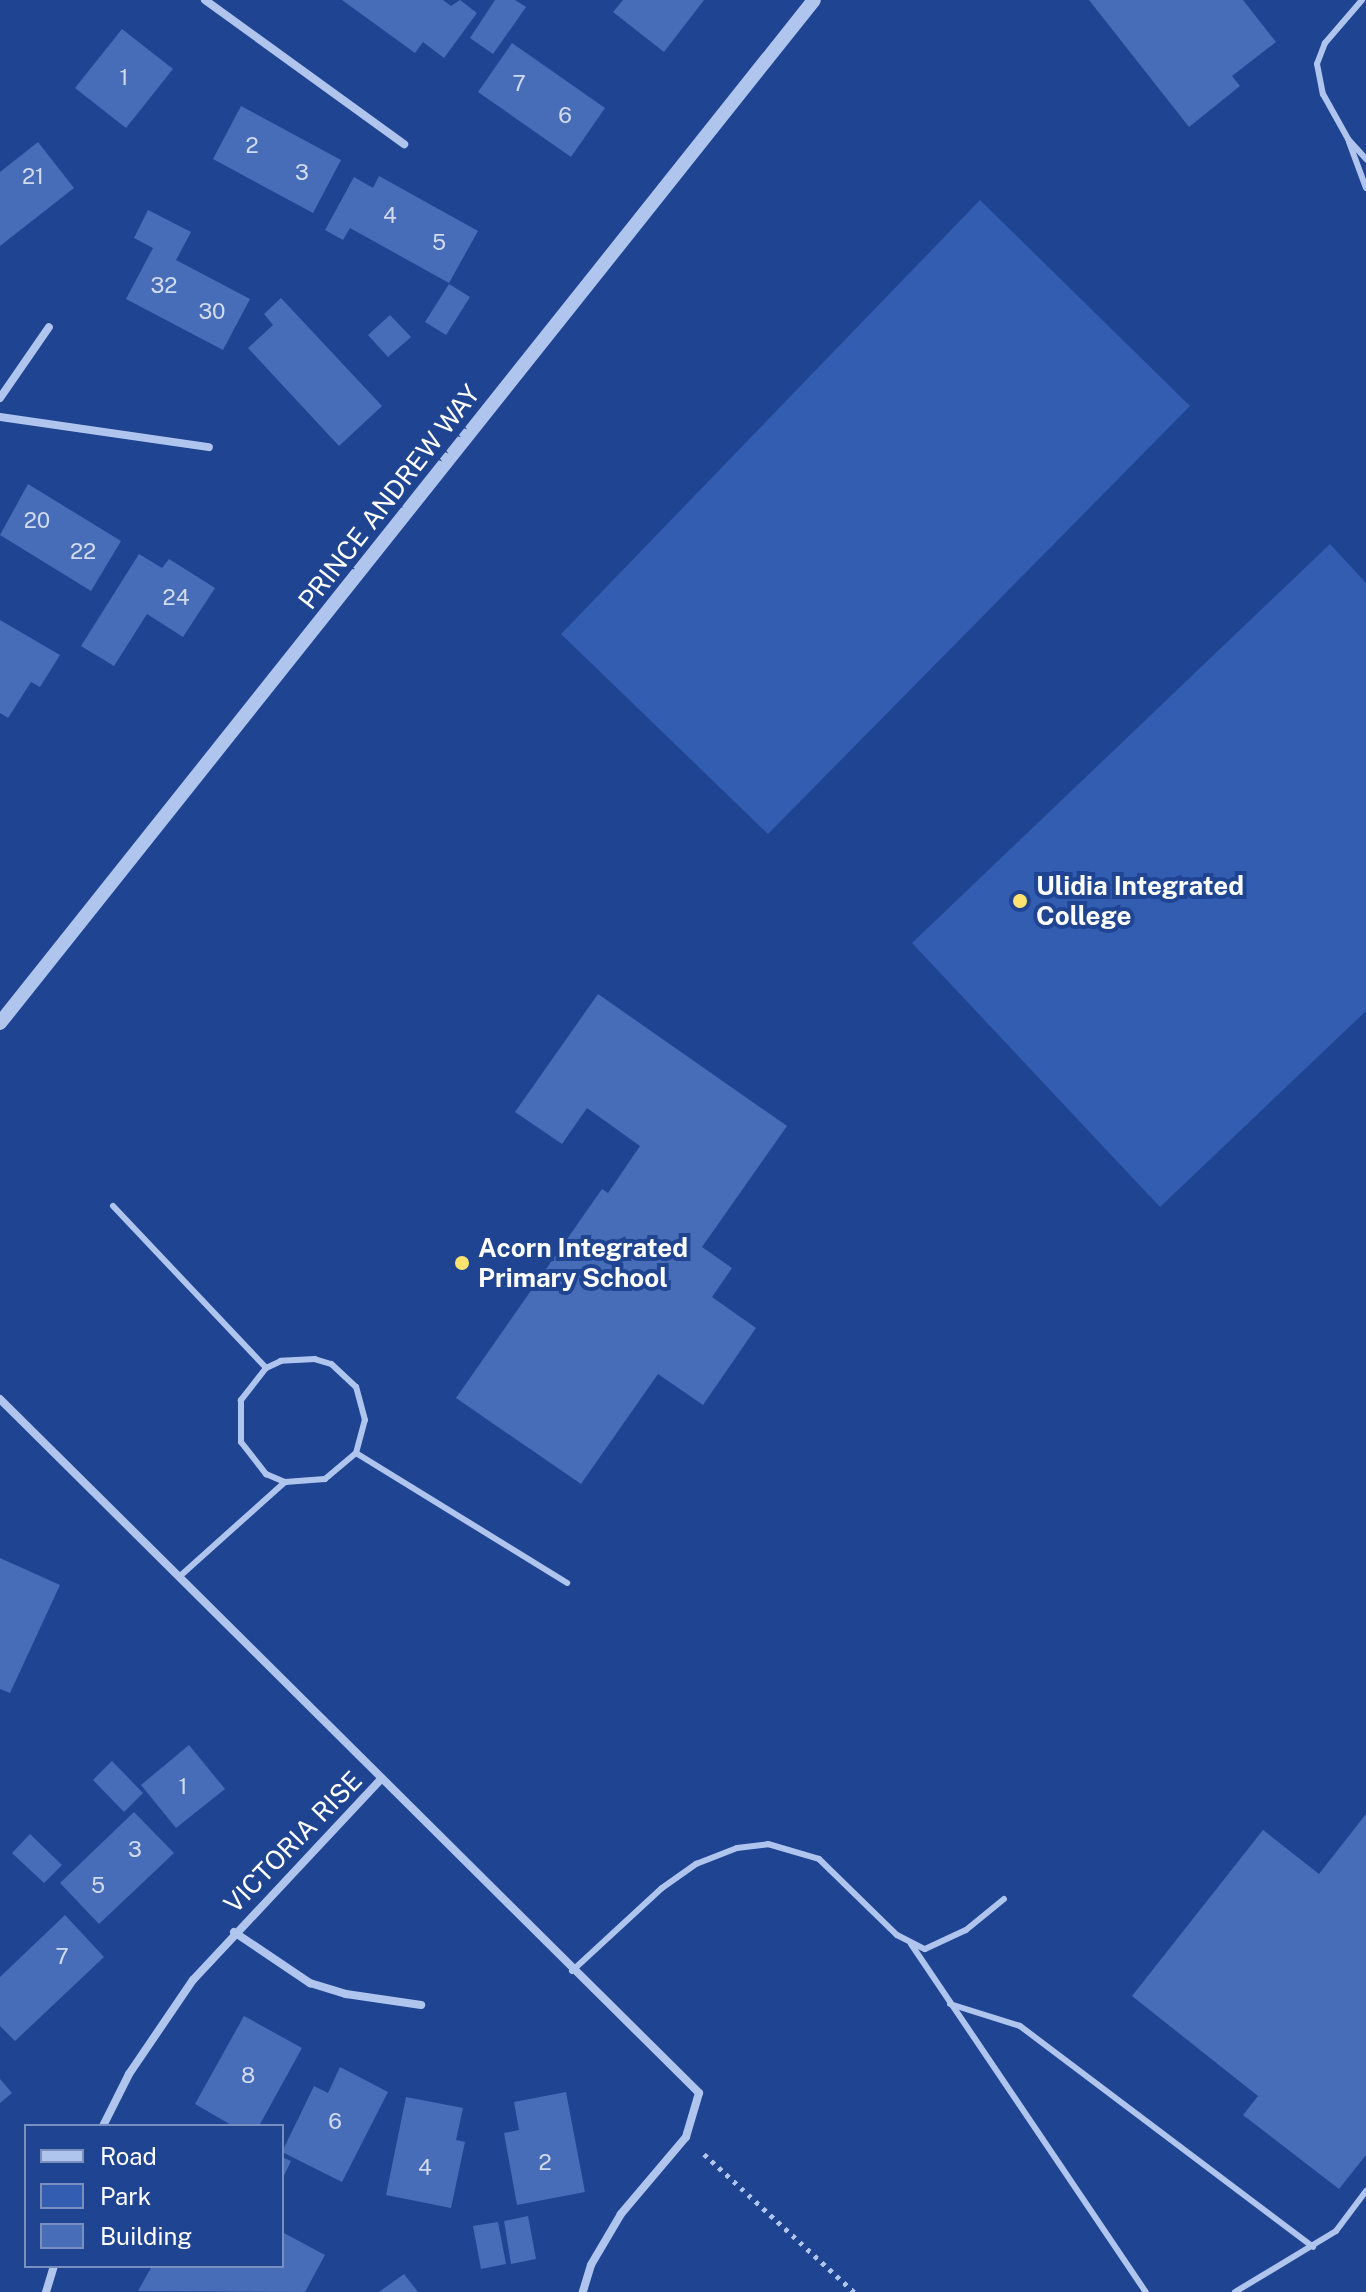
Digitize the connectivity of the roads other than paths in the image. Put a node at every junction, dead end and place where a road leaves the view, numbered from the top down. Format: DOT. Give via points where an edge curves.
graph roads {
  1 [pos="205,0"];
  2 [pos="814,0"];
  3 [pos="1362,0"];
  4 [pos="1348,139"];
  5 [pos="404,144"];
  6 [pos="1366,159"];
  7 [pos="1366,188"];
  8 [pos="49,327"];
  9 [pos="0,398"];
  10 [pos="0,417"];
  11 [pos="209,447"];
  12 [pos="0,1023"];
  13 [pos="113,1206"];
  14 [pos="266,1368"];
  15 [pos="0,1399"];
  16 [pos="356,1453"];
  17 [pos="285,1482"];
  18 [pos="178,1578"];
  19 [pos="567,1583"];
  20 [pos="381,1779"];
  21 [pos="1004,1899"];
  22 [pos="234,1932"];
  23 [pos="910,1944"];
  24 [pos="572,1971"];
  25 [pos="950,2004"];
  26 [pos="421,2005"];
  27 [pos="104,2124"];
  28 [pos="1366,2191"];
  29 [pos="1313,2247"];
  30 [pos="53,2268"];
  31 [pos="46,2292"];
  32 [pos="583,2292"];
  33 [pos="1146,2292"];
  34 [pos="1235,2292"];
  1 -- 5 [label="street"];
  2 -- 12 [label="street, PRINCE ANDREW WAY"];
  3 -- 4 [label="lane" via="1325,43 1317,64 1323,94"];
  4 -- 6 [label="lane"];
  4 -- 7 [label="lane"];
  8 -- 9 [label="street"];
  10 -- 11 [label="street"];
  13 -- 14 [label="lane"];
  14 -- 16 [label="lane" via="281,1361 315,1359 345,1374 356,1387 365,1420"];
  14 -- 17 [label="lane" via="241,1400 238,1421 251,1459"];
  15 -- 18 [label="street"];
  16 -- 17 [label="lane" via="325,1479"];
  16 -- 19 [label="lane"];
  17 -- 18 [label="lane"];
  18 -- 20 [label="street"];
  20 -- 22 [label="street, VICTORIA RISE"];
  20 -- 24 [label="street"];
  21 -- 23 [label="lane" via="941,1945 925,1949"];
  22 -- 26 [label="street, VICTORIA RISE" via="310,1983"];
  22 -- 27 [label="street, VICTORIA RISE" via="154,2034"];
  23 -- 24 [label="lane" via="819,1859 768,1844 737,1848 696,1864 662,1888"];
  23 -- 25 [label="lane"];
  24 -- 32 [label="street" via="699,2093 686,2137 621,2214 591,2265"];
  25 -- 29 [label="lane" via="1020,2026"];
  25 -- 33 [label="lane"];
  28 -- 29 [label="lane" via="1336,2231"];
  29 -- 34 [label="lane"];
  30 -- 31 [label="street"];
}
